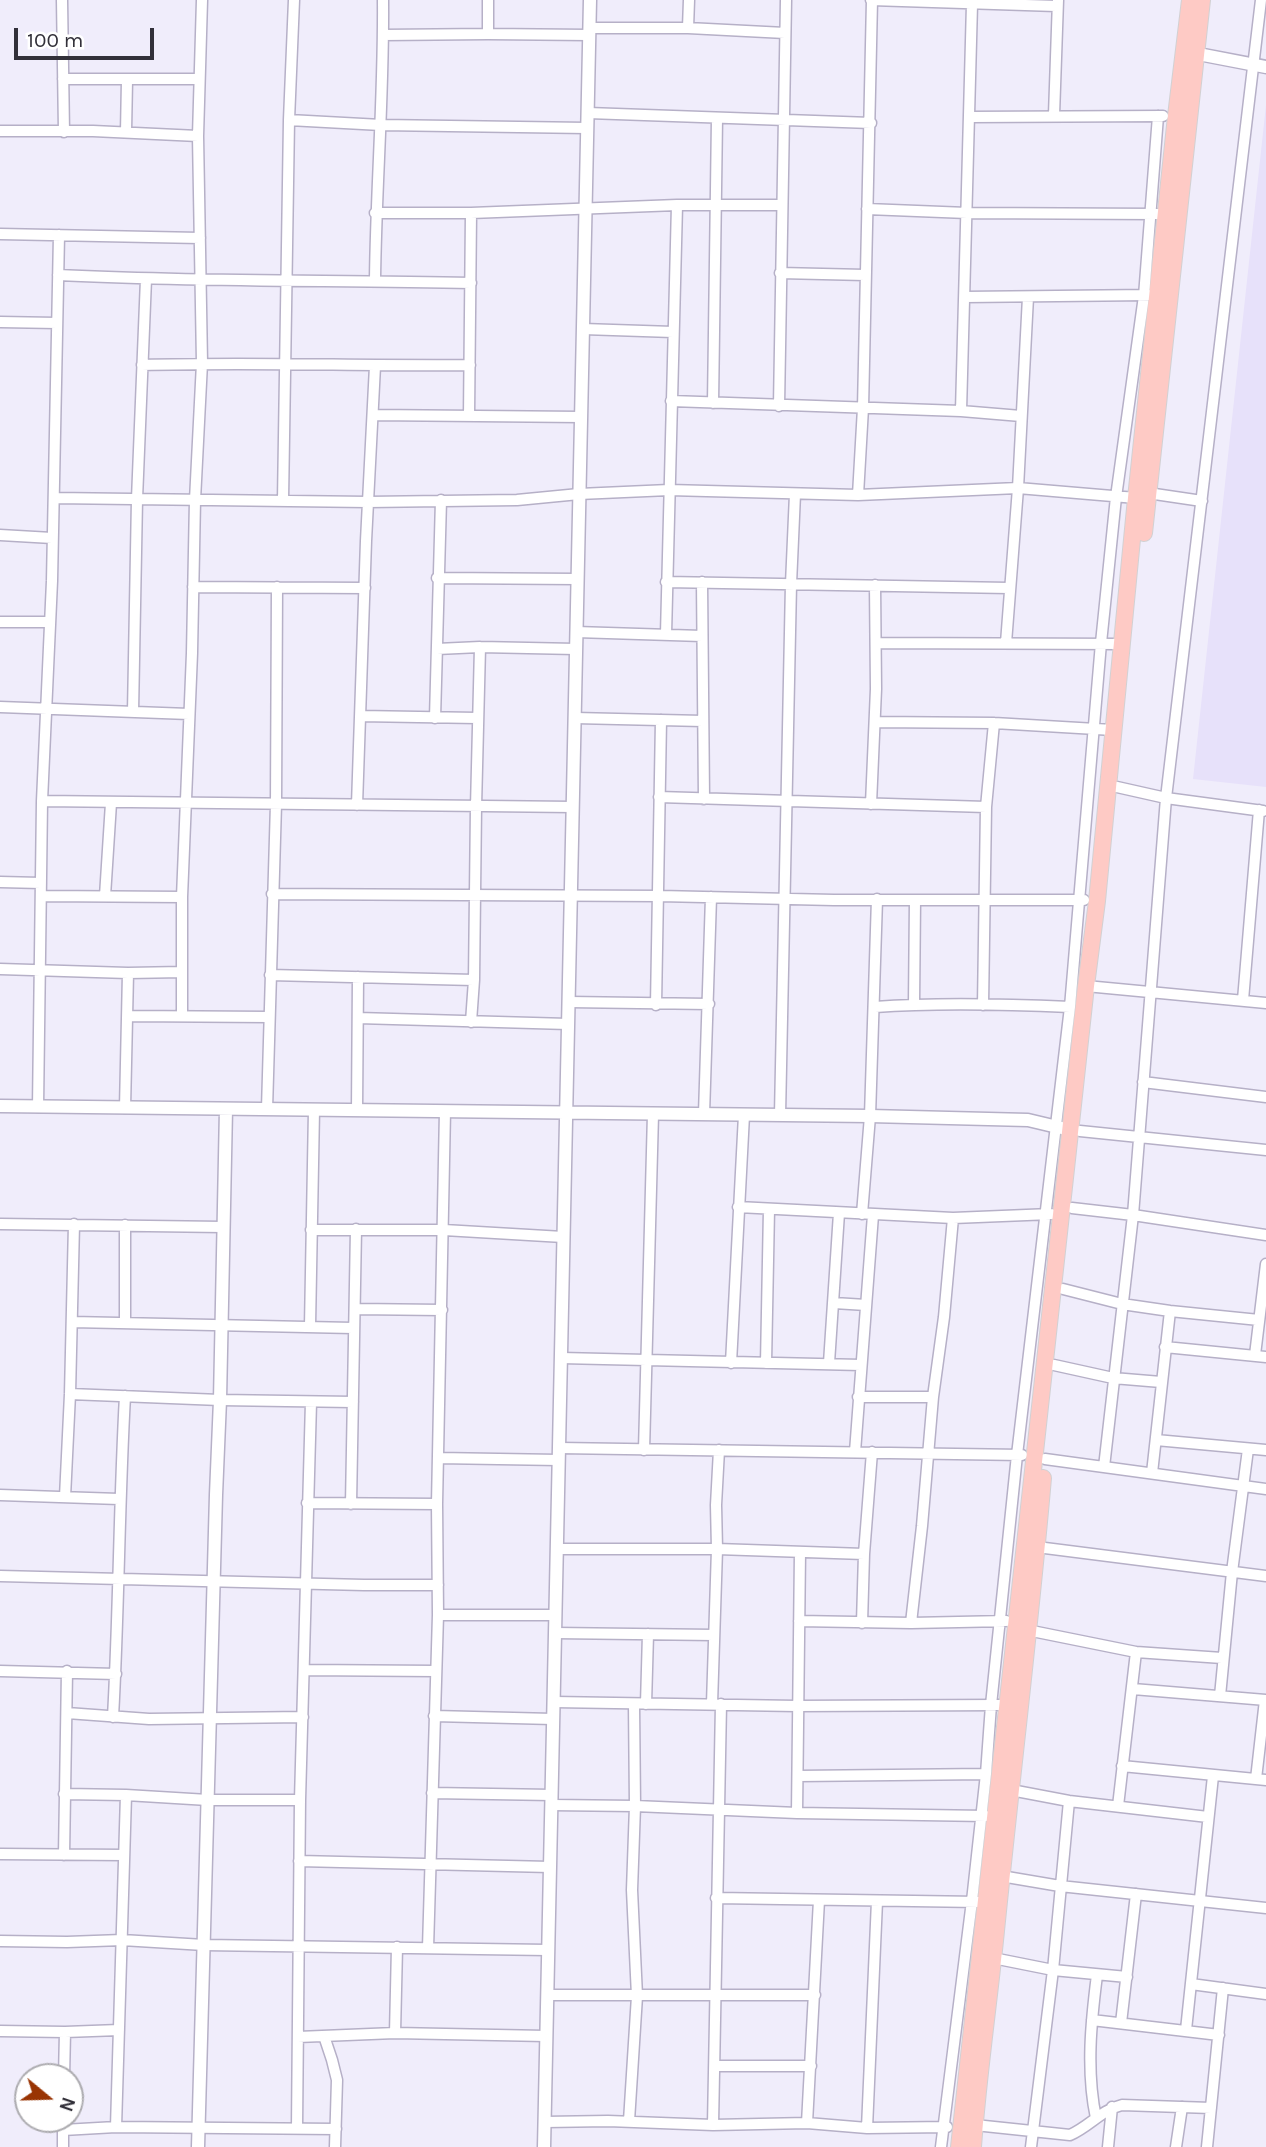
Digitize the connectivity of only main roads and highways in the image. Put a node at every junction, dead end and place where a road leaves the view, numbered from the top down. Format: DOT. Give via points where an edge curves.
graph roads {
  1 [pos="1191,0"];
  2 [pos="1202,0"];
  3 [pos="1191,53"];
  4 [pos="1142,496"];
  5 [pos="1091,987"];
  6 [pos="1060,1212"];
  7 [pos="1040,1457"];
  8 [pos="1015,1624"];
  9 [pos="968,2127"];
  10 [pos="959,2147"];
  11 [pos="973,2147"];
  1 -- 3 [label="main road"];
  2 -- 3 [label="main road"];
  3 -- 4 [label="main road"];
  3 -- 4 [label="main road" via="1159,214"];
  4 -- 5 [label="main road" via="1117,787"];
  4 -- 5 [label="main road" via="1122,643"];
  5 -- 6 [label="main road"];
  6 -- 7 [label="main road"];
  6 -- 7 [label="main road" via="1063,1289"];
  7 -- 8 [label="main road"];
  7 -- 8 [label="main road" via="1037,1547"];
  8 -- 9 [label="main road" via="999,1705 979,1902"];
  8 -- 9 [label="main road" via="1021,1706 993,1958"];
  9 -- 10 [label="main road"];
  9 -- 11 [label="main road"];
}
